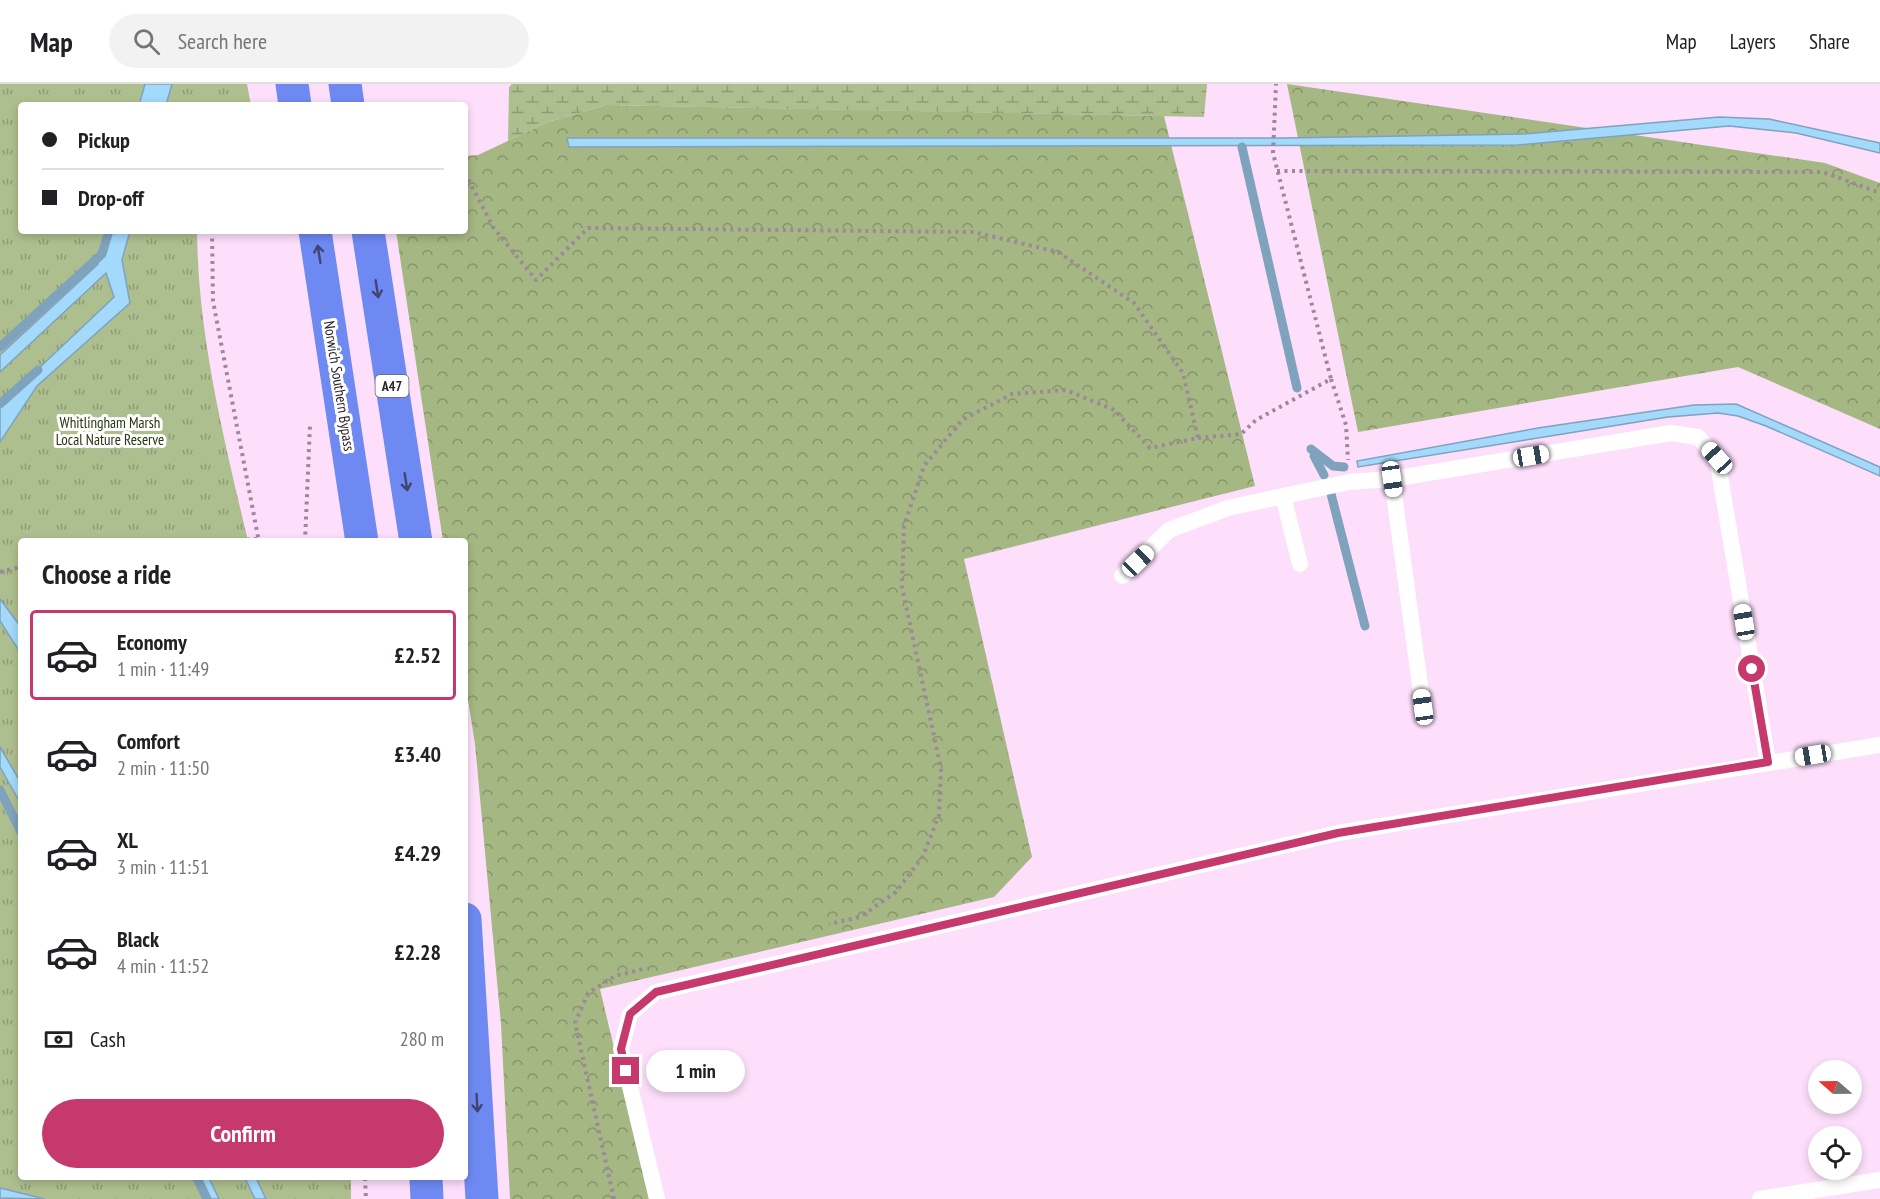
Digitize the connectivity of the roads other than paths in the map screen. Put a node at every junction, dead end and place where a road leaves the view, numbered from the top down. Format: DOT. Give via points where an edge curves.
graph roads {
  1 [pos="292,84"];
  2 [pos="345,84"];
  3 [pos="295,102"];
  4 [pos="348,102"];
  5 [pos="315,234"];
  6 [pos="368,234"];
  7 [pos="1392,479"];
  8 [pos="1284,496"];
  9 [pos="361,538"];
  10 [pos="415,538"];
  11 [pos="1300,564"];
  12 [pos="1122,576"];
  13 [pos="1423,707"];
  14 [pos="1880,745"];
  15 [pos="1768,762"];
  16 [pos="468,968"];
  17 [pos="426,1180"];
  18 [pos="1880,1180"];
  19 [pos="427,1199"];
  20 [pos="482,1199"];
  21 [pos="657,1199"];
  22 [pos="1760,1199"];
  1 -- 3 [label="highway"];
  2 -- 4 [label="highway"];
  9 -- 5 [label="highway, Norwich Southern Bypass, one-way"];
  6 -- 10 [label="highway, A47, one-way"];
  7 -- 8 [label="lane" via="1349,482"];
  7 -- 13 [label="lane"];
  7 -- 15 [label="lane" via="1671,433 1698,437 1717,458"];
  8 -- 11 [label="lane"];
  8 -- 12 [label="lane" via="1228,508 1169,530"];
  14 -- 15 [label="lane"];
  15 -- 21 [label="lane" via="1338,833 656,992 630,1014 621,1049"];
  16 -- 20 [label="highway, one-way"];
  17 -- 19 [label="highway"];
  18 -- 22 [label="lane"];
}
